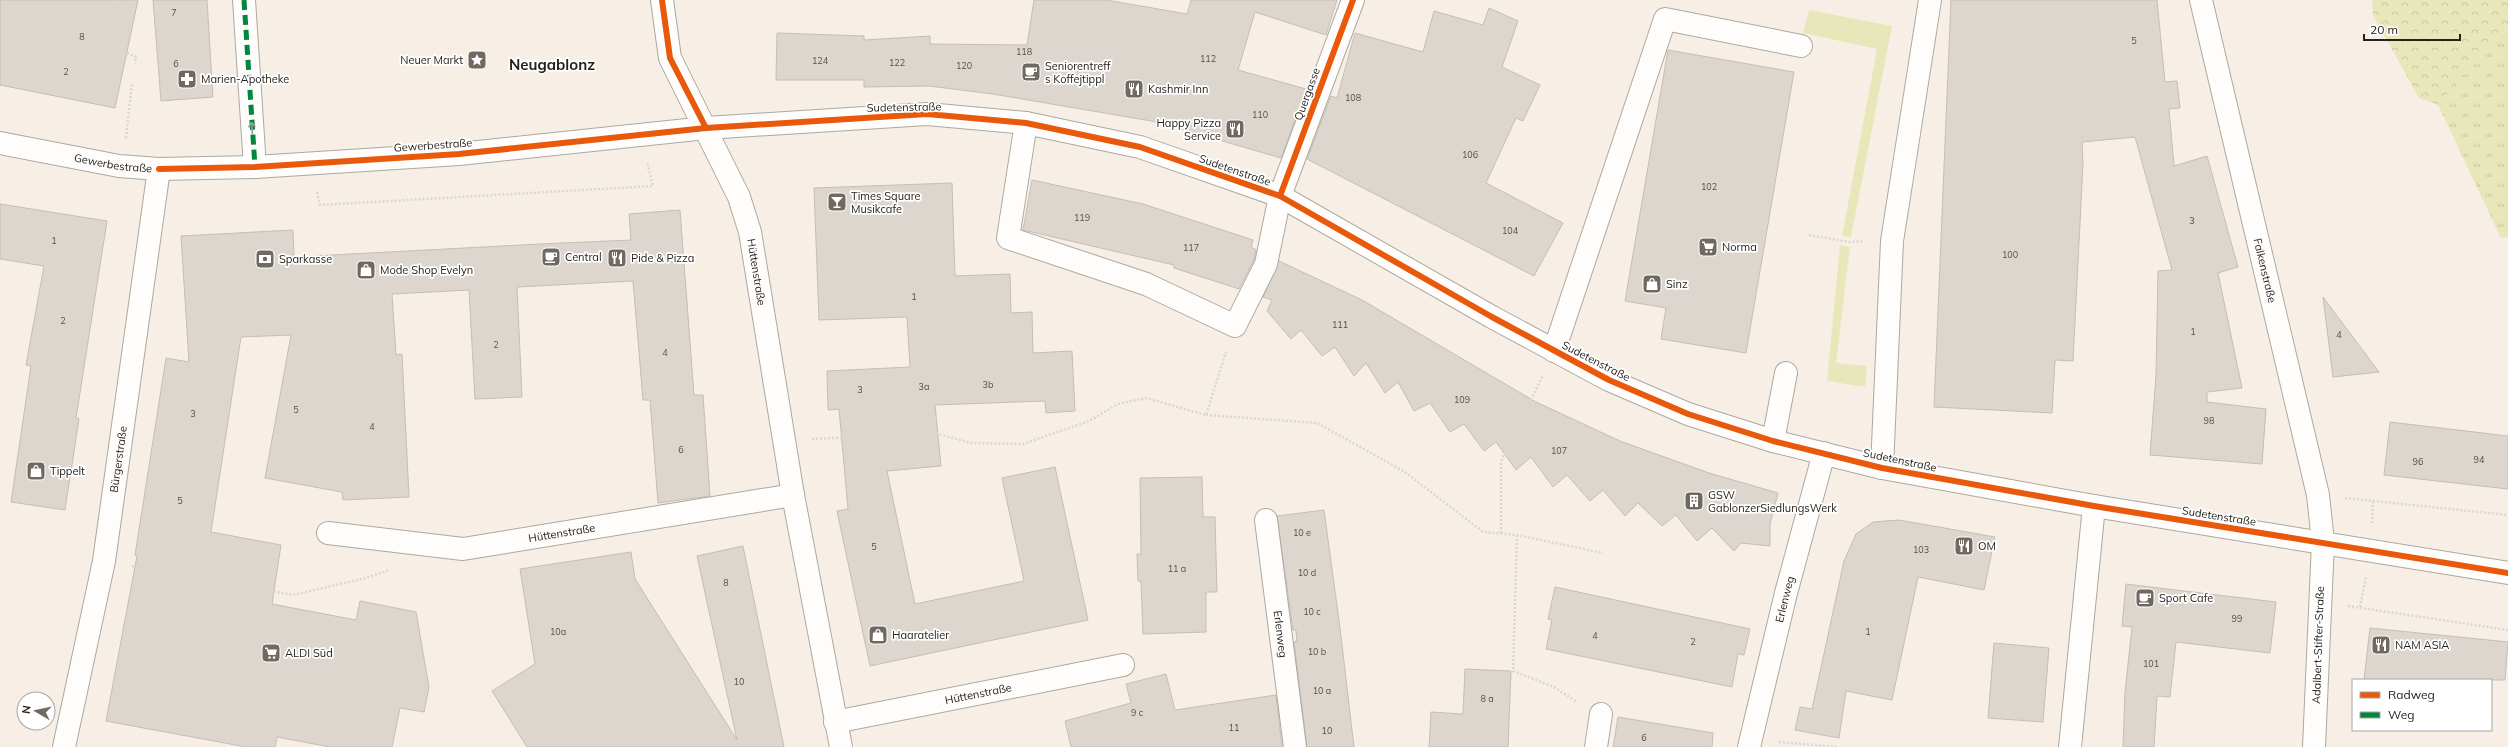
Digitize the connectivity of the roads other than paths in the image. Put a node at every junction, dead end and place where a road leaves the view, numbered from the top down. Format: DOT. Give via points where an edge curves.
graph roads {
  1 [pos="244,0"];
  2 [pos="662,0"];
  3 [pos="1353,0"];
  4 [pos="1930,0"];
  5 [pos="2202,0"];
  6 [pos="1801,46"];
  7 [pos="1026,123"];
  8 [pos="706,128"];
  9 [pos="0,143"];
  10 [pos="255,167"];
  11 [pos="159,168"];
  12 [pos="1280,196"];
  13 [pos="1554,351"];
  14 [pos="1786,373"];
  15 [pos="1773,440"];
  16 [pos="1824,453"];
  17 [pos="1882,468"];
  18 [pos="793,495"];
  19 [pos="2094,506"];
  20 [pos="1266,520"];
  21 [pos="328,533"];
  22 [pos="2322,542"];
  23 [pos="2508,573"];
  24 [pos="1122,665"];
  25 [pos="1601,714"];
  26 [pos="835,722"];
  27 [pos="1750,743"];
  28 [pos="64,747"];
  29 [pos="841,747"];
  30 [pos="1295,747"];
  31 [pos="1596,747"];
  32 [pos="2070,747"];
  33 [pos="2314,747"];
  10 -- 1 [label="street, one-way"];
  2 -- 8 [label="street, Hüttenstraße" via="670,58"];
  3 -- 12 [label="street, Quergasse"];
  4 -- 17 [label="street" via="1892,241"];
  5 -- 22 [label="street, Falkenstraße" via="2318,495"];
  6 -- 13 [label="street" via="1665,19"];
  7 -- 8 [label="street, Sudetenstraße" via="927,114"];
  7 -- 12 [label="street, Sudetenstraße" via="1140,147"];
  7 -- 12 [label="street, Quergasse" via="1008,238 1146,284 1235,326 1266,264"];
  8 -- 10 [label="street, Gewerbestraße" via="459,154"];
  8 -- 18 [label="street, Hüttenstraße" via="739,197 750,232"];
  9 -- 11 [label="street, Gewerbestraße" via="123,166"];
  10 -- 11 [label="street, Gewerbestraße"];
  11 -- 28 [label="street, Bürgerstraße" via="104,561"];
  12 -- 13 [label="street, Sudetenstraße"];
  13 -- 15 [label="street, Sudetenstraße" via="1609,380 1688,414"];
  14 -- 15 [label="street"];
  15 -- 16 [label="street, Sudetenstraße"];
  16 -- 17 [label="street, Sudetenstraße"];
  16 -- 27 [label="street, Erlenweg" via="1786,593"];
  17 -- 19 [label="street, Sudetenstraße"];
  18 -- 21 [label="street, Hüttenstraße" via="463,549"];
  18 -- 26 [label="street, Hüttenstraße"];
  19 -- 22 [label="street, Sudetenstraße"];
  19 -- 32 [label="street"];
  20 -- 30 [label="street, Erlenweg"];
  22 -- 23 [label="street, Sudetenstraße"];
  22 -- 33 [label="street, Adalbert-Stifter-Straße"];
  24 -- 26 [label="street, Hüttenstraße"];
  25 -- 31 [label="street"];
  26 -- 29 [label="street, Hüttenstraße"];
}
